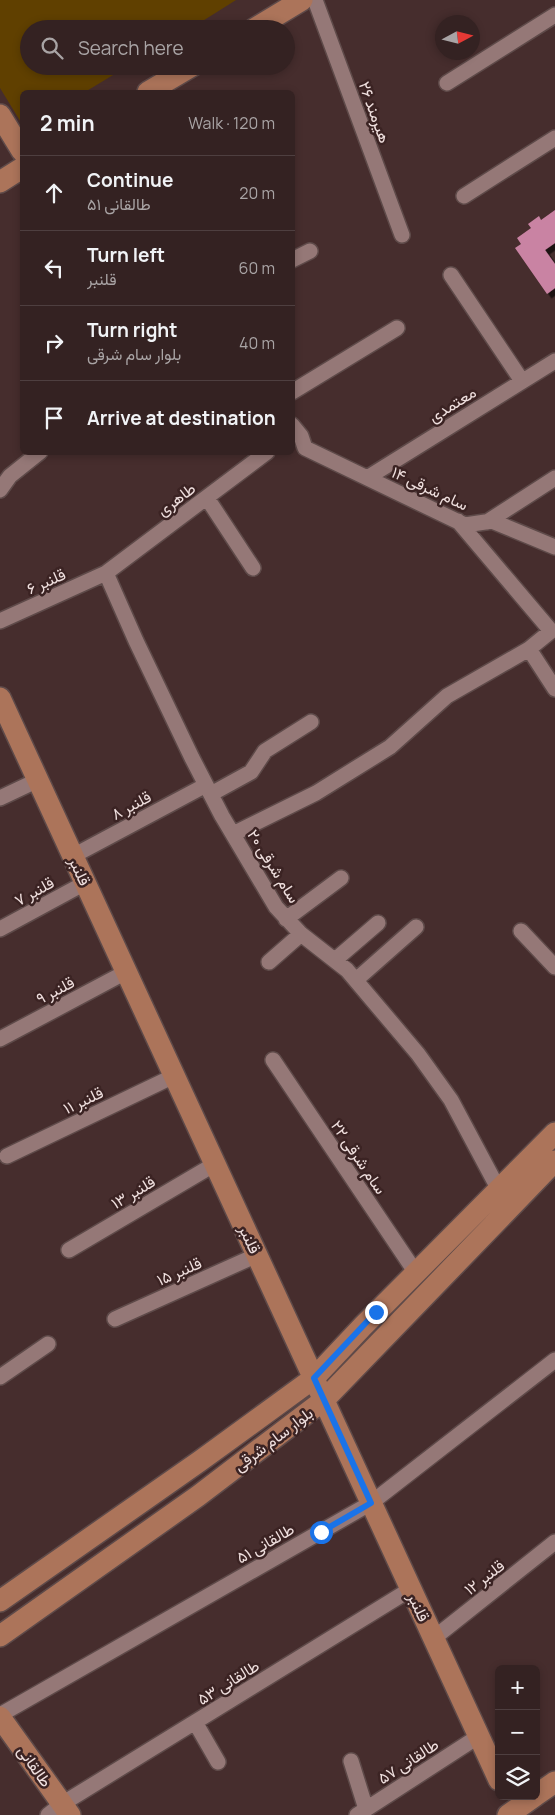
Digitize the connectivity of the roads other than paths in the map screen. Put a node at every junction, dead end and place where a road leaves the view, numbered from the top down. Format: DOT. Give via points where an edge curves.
graph roads {
  1 [pos="302,0"];
  2 [pos="315,0"];
  3 [pos="555,16"];
  4 [pos="269,20"];
  5 [pos="177,75"];
  6 [pos="447,83"];
  7 [pos="151,90"];
  8 [pos="0,115"];
  9 [pos="555,138"];
  10 [pos="20,148"];
  11 [pos="20,169"];
  12 [pos="0,182"];
  13 [pos="464,196"];
  14 [pos="402,235"];
  15 [pos="310,250"];
  16 [pos="295,258"];
  17 [pos="451,275"];
  18 [pos="397,328"];
  19 [pos="555,361"];
  20 [pos="522,381"];
  21 [pos="295,390"];
  22 [pos="297,439"];
  23 [pos="36,455"];
  24 [pos="263,455"];
  25 [pos="367,478"];
  26 [pos="555,478"];
  27 [pos="0,490"];
  28 [pos="207,498"];
  29 [pos="458,521"];
  30 [pos="487,522"];
  31 [pos="555,547"];
  32 [pos="252,568"];
  33 [pos="106,573"];
  34 [pos="0,621"];
  35 [pos="529,649"];
  36 [pos="555,689"];
  37 [pos="0,698"];
  38 [pos="311,722"];
  39 [pos="38,780"];
  40 [pos="209,789"];
  41 [pos="0,798"];
  42 [pos="233,834"];
  43 [pos="73,856"];
  44 [pos="341,878"];
  45 [pos="85,883"];
  46 [pos="286,919"];
  47 [pos="378,923"];
  48 [pos="416,927"];
  49 [pos="0,929"];
  50 [pos="521,931"];
  51 [pos="301,934"];
  52 [pos="335,960"];
  53 [pos="269,962"];
  54 [pos="555,967"];
  55 [pos="126,972"];
  56 [pos="356,980"];
  57 [pos="0,1039"];
  58 [pos="273,1060"];
  59 [pos="174,1076"];
  60 [pos="555,1133"];
  61 [pos="7,1156"];
  62 [pos="215,1164"];
  63 [pos="553,1167"];
  64 [pos="498,1190"];
  65 [pos="69,1250"];
  66 [pos="257,1255"];
  67 [pos="416,1273"];
  68 [pos="115,1319"];
  69 [pos="48,1344"];
  70 [pos="555,1360"];
  71 [pos="0,1377"];
  72 [pos="314,1378"];
  73 [pos="324,1400"];
  74 [pos="371,1503"];
  75 [pos="553,1548"];
  76 [pos="411,1589"];
  77 [pos="0,1601"];
  78 [pos="0,1636"];
  79 [pos="434,1638"];
  80 [pos="0,1716"];
  81 [pos="195,1722"];
  82 [pos="479,1736"];
  83 [pos="351,1761"];
  84 [pos="218,1762"];
  85 [pos="495,1771"];
  86 [pos="555,1782"];
  87 [pos="540,1793"];
  88 [pos="527,1800"];
  89 [pos="509,1808"];
  90 [pos="60,1811"];
  91 [pos="361,1812"];
  1 -- 4 [label="street"];
  2 -- 14 [label="street, هیرمند ۲۶"];
  3 -- 6 [label="street"];
  5 -- 7 [label="street"];
  8 -- 10 [label="street"];
  9 -- 13 [label="street"];
  11 -- 12 [label="street"];
  15 -- 16 [label="street"];
  17 -- 20 [label="street"];
  18 -- 21 [label="street"];
  19 -- 20 [label="street, معتمدی"];
  20 -- 25 [label="street, معتمدی"];
  22 -- 25 [label="street, سام شرقی ۱۴" via="304,448"];
  23 -- 27 [label="street" via="10,476"];
  24 -- 28 [label="street, طاهری"];
  25 -- 29 [label="street, سام شرقی ۱۴"];
  26 -- 30 [label="street"];
  28 -- 32 [label="street"];
  28 -- 33 [label="street, طاهری"];
  29 -- 30 [label="street, سام شرقی ۱۴" via="465,525"];
  29 -- 35 [label="street" via="551,631"];
  30 -- 31 [label="street, سام شرقی ۱۴" via="492,521"];
  33 -- 34 [label="street, قلنبر ۶"];
  33 -- 40 [label="street, سام شرقی ۲۰"];
  35 -- 36 [label="street"];
  35 -- 42 [label="street" via="447,696 390,747 316,793"];
  37 -- 39 [label="street, قلنبر"];
  38 -- 40 [label="street, قلنبر ۸" via="265,751 250,772"];
  39 -- 41 [label="street"];
  39 -- 43 [label="street, قلنبر"];
  40 -- 42 [label="street, سام شرقی ۲۰"];
  40 -- 43 [label="street, قلنبر ۸"];
  42 -- 46 [label="street, سام شرقی ۲۰"];
  43 -- 45 [label="street, قلنبر"];
  44 -- 46 [label="street"];
  45 -- 49 [label="street, قلنبر ۷"];
  45 -- 55 [label="street, قلنبر"];
  46 -- 51 [label="street, سام شرقی ۲۰"];
  47 -- 52 [label="street"];
  48 -- 56 [label="street"];
  50 -- 54 [label="street"];
  51 -- 52 [label="street, سام شرقی ۲۰"];
  51 -- 53 [label="street"];
  52 -- 56 [label="street, سام شرقی ۲۰"];
  55 -- 57 [label="street, قلنبر ۹"];
  55 -- 59 [label="street, قلنبر"];
  56 -- 64 [label="street, سام شرقی ۲۰" via="437,1078"];
  58 -- 67 [label="street, سام شرقی ۲۲"];
  59 -- 61 [label="street, قلنبر ۱۱"];
  59 -- 62 [label="street, قلنبر"];
  60 -- 64 [label="street, بلوار سام شرقی"];
  62 -- 65 [label="street, قلنبر ۱۳"];
  62 -- 66 [label="street, قلنبر"];
  63 -- 73 [label="street, بلوار سام شرقی"];
  64 -- 67 [label="street, بلوار سام شرقی"];
  66 -- 68 [label="street, قلنبر ۱۵"];
  66 -- 72 [label="street, قلنبر"];
  67 -- 72 [label="street, بلوار سام شرقی"];
  69 -- 71 [label="street"];
  70 -- 74 [label="street, طالقانی ۵۱"];
  72 -- 73 [label="street, قلنبر"];
  72 -- 77 [label="street, بلوار سام شرقی"];
  73 -- 74 [label="street, قلنبر"];
  73 -- 78 [label="street, بلوار سام شرقی" via="198,1496"];
  74 -- 76 [label="street, قلنبر"];
  74 -- 80 [label="street, طالقانی ۵۱"];
  75 -- 79 [label="street, قلنبر ۱۲"];
  76 -- 79 [label="street, قلنبر"];
  76 -- 81 [label="street, طالقانی ۵۳"];
  79 -- 82 [label="street, قلنبر"];
  80 -- 90 [label="street, طالقانی"];
  81 -- 84 [label="street"];
  81 -- 90 [label="street, طالقانی ۵۳"];
  82 -- 85 [label="street, قلنبر"];
  82 -- 91 [label="street, طالقانی ۵۷"];
  83 -- 91 [label="street"];
  86 -- 87 [label="street"];
  88 -- 89 [label="street"];
}
